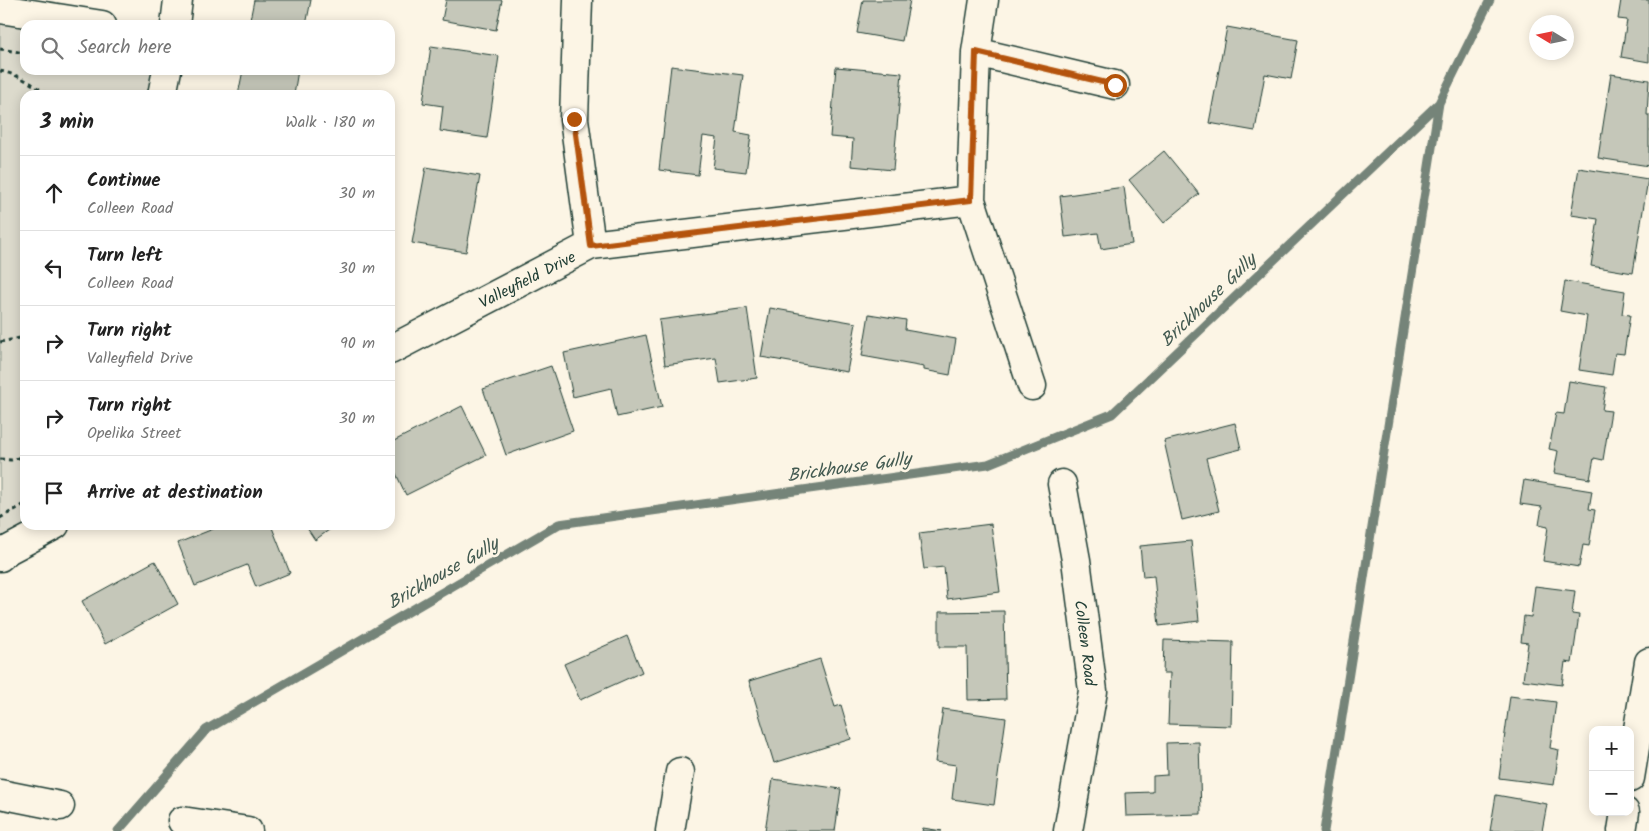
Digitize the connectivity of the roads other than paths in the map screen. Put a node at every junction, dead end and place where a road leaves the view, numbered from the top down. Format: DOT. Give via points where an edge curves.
graph roads {
  1 [pos="178,0"];
  2 [pos="578,0"];
  3 [pos="984,0"];
  4 [pos="0,9"];
  5 [pos="70,20"];
  6 [pos="175,20"];
  7 [pos="976,52"];
  8 [pos="166,75"];
  9 [pos="1115,85"];
  10 [pos="163,90"];
  11 [pos="971,200"];
  12 [pos="591,246"];
  13 [pos="395,347"];
  14 [pos="1032,386"];
  15 [pos="1062,484"];
  16 [pos="46,530"];
  17 [pos="0,557"];
  18 [pos="1649,662"];
  19 [pos="1631,771"];
  20 [pos="680,772"];
  21 [pos="0,794"];
  22 [pos="60,806"];
  23 [pos="1624,816"];
  24 [pos="182,821"];
  25 [pos="248,831"];
  26 [pos="670,831"];
  27 [pos="1068,831"];
  28 [pos="1622,831"];
  1 -- 6 [label="street"];
  2 -- 12 [label="street" via="574,119"];
  3 -- 7 [label="street"];
  4 -- 5 [label="street"];
  7 -- 9 [label="street"];
  7 -- 11 [label="street"];
  8 -- 10 [label="street"];
  11 -- 12 [label="street, Valleyfield Drive"];
  11 -- 14 [label="street"];
  12 -- 13 [label="street, Valleyfield Drive"];
  15 -- 27 [label="street, Colleen Road" via="1076,560 1093,691"];
  16 -- 17 [label="street"];
  18 -- 19 [label="street"];
  20 -- 26 [label="street"];
  21 -- 22 [label="street"];
  23 -- 28 [label="street"];
  24 -- 25 [label="street"];
}
